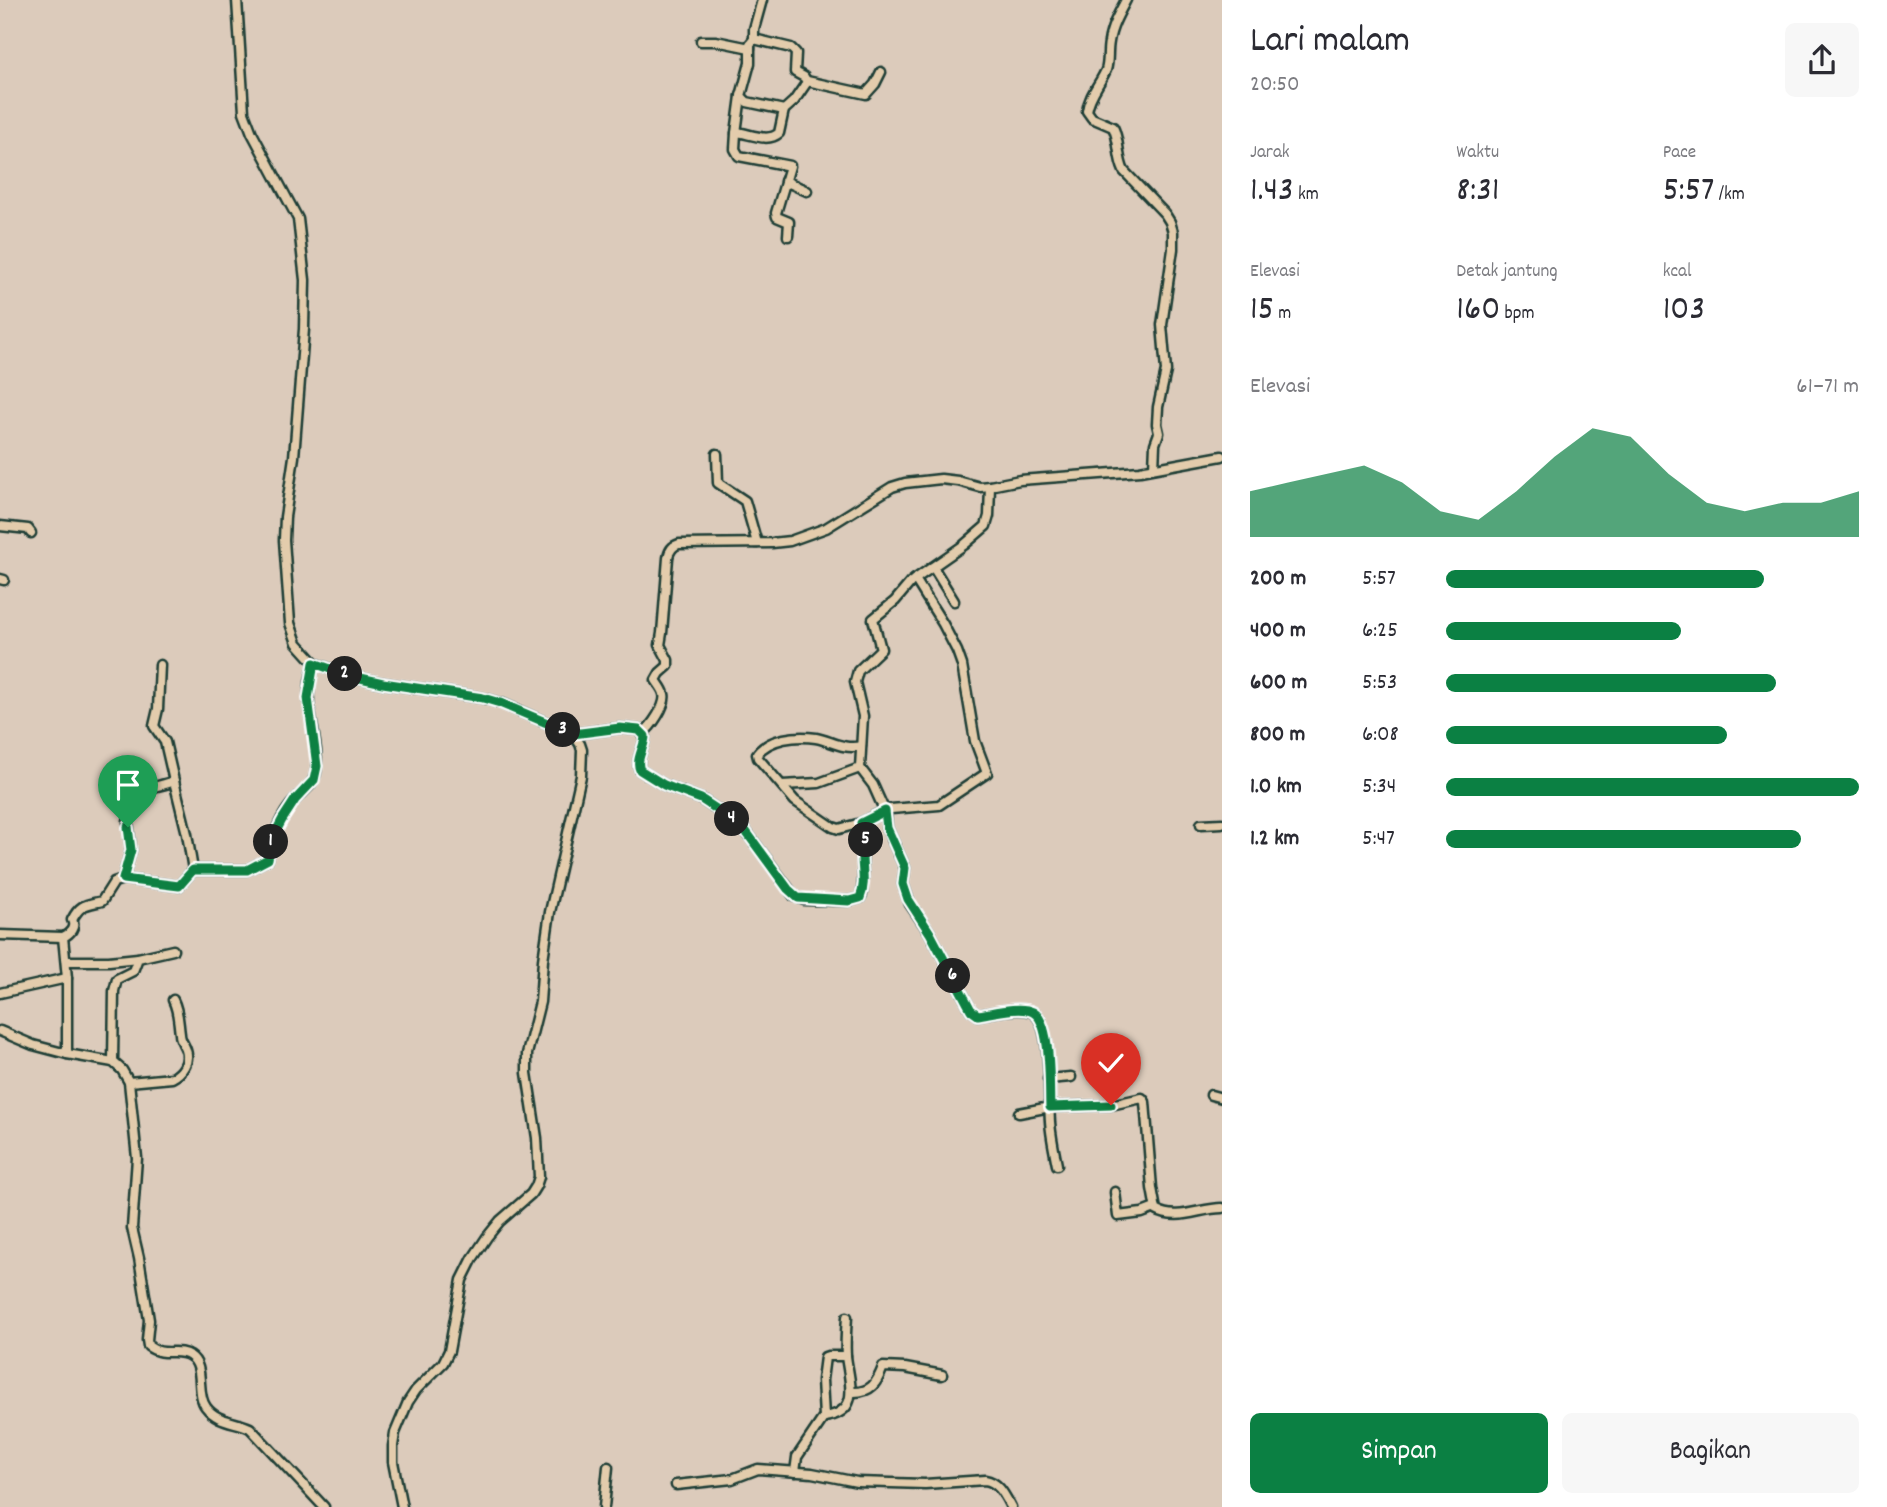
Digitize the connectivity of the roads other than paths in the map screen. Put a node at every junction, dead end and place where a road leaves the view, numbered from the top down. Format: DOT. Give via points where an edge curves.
graph roads {
  1 [pos="237,0"];
  2 [pos="762,0"];
  3 [pos="1126,0"];
  4 [pos="701,41"];
  5 [pos="752,44"];
  6 [pos="881,72"];
  7 [pos="807,81"];
  8 [pos="741,96"];
  9 [pos="783,110"];
  10 [pos="736,133"];
  11 [pos="785,181"];
  12 [pos="807,191"];
  13 [pos="788,236"];
  14 [pos="717,454"];
  15 [pos="1222,456"];
  16 [pos="1154,468"];
  17 [pos="990,486"];
  18 [pos="0,526"];
  19 [pos="31,533"];
  20 [pos="757,543"];
  21 [pos="933,567"];
  22 [pos="915,579"];
  23 [pos="954,601"];
  24 [pos="314,663"];
  25 [pos="160,665"];
  26 [pos="643,733"];
  27 [pos="573,734"];
  28 [pos="861,746"];
  29 [pos="860,768"];
  30 [pos="174,781"];
  31 [pos="782,785"];
  32 [pos="885,811"];
  33 [pos="861,823"];
  34 [pos="1222,823"];
  35 [pos="1201,824"];
  36 [pos="193,870"];
  37 [pos="123,879"];
  38 [pos="0,935"];
  39 [pos="63,937"];
  40 [pos="173,950"];
  41 [pos="138,958"];
  42 [pos="66,961"];
  43 [pos="66,978"];
  44 [pos="0,993"];
  45 [pos="173,1000"];
  46 [pos="0,1031"];
  47 [pos="67,1054"];
  48 [pos="113,1062"];
  49 [pos="1071,1077"];
  50 [pos="1048,1079"];
  51 [pos="129,1082"];
  52 [pos="1211,1095"];
  53 [pos="1222,1098"];
  54 [pos="1050,1107"];
  55 [pos="1019,1112"];
  56 [pos="1057,1165"];
  57 [pos="1115,1192"];
  58 [pos="1155,1208"];
  59 [pos="1222,1208"];
  60 [pos="847,1317"];
  61 [pos="846,1356"];
  62 [pos="942,1375"];
  63 [pos="852,1392"];
  64 [pos="824,1417"];
  65 [pos="608,1467"];
  66 [pos="795,1472"];
  67 [pos="676,1485"];
  68 [pos="324,1507"];
  69 [pos="402,1507"];
  70 [pos="604,1507"];
  71 [pos="1011,1507"];
  1 -- 24 [label="street" via="244,112 300,229 304,330 284,540 290,623 297,643"];
  2 -- 5 [label="street"];
  3 -- 16 [label="street" via="1114,23 1105,71 1087,111 1113,127 1124,171 1165,214 1173,232 1162,325 1166,371 1158,407"];
  4 -- 5 [label="street"];
  5 -- 7 [label="street" via="793,49 795,72"];
  5 -- 8 [label="street"];
  6 -- 7 [label="street" via="866,94"];
  7 -- 9 [label="street"];
  8 -- 9 [label="street" via="747,102"];
  8 -- 10 [label="street"];
  9 -- 10 [label="street" via="779,133 773,138"];
  10 -- 11 [label="street" via="737,155 790,166"];
  11 -- 12 [label="street"];
  11 -- 13 [label="street" via="776,216 789,222"];
  14 -- 20 [label="street" via="718,483 746,501"];
  15 -- 16 [label="street"];
  16 -- 17 [label="street"];
  17 -- 20 [label="street" via="941,479 897,484 827,528 790,541"];
  17 -- 21 [label="street" via="986,526"];
  18 -- 19 [label="street"];
  20 -- 26 [label="street" via="679,544 671,548 660,645 668,666 656,680 664,691 664,701"];
  21 -- 22 [label="street"];
  21 -- 23 [label="street"];
  22 -- 28 [label="street" via="873,619 881,649 858,671 855,682 863,716"];
  22 -- 32 [label="street" via="957,650 975,741 987,773 939,805"];
  24 -- 27 [label="street" via="383,683 483,698"];
  24 -- 36 [label="street" via="308,698 317,766 314,780 282,820 268,859 247,870"];
  25 -- 30 [label="street" via="154,726 165,742"];
  26 -- 27 [label="street" via="620,728"];
  26 -- 33 [label="street" via="640,770 701,799 742,826 798,898 860,898 866,842"];
  27 -- 69 [label="street" via="582,750 582,776 550,912 540,1002 527,1055 539,1177 531,1194 500,1221 472,1258 462,1280 449,1351 408,1402 393,1446"];
  28 -- 29 [label="street"];
  28 -- 31 [label="street" via="847,748 807,737 770,744 757,756"];
  29 -- 31 [label="street" via="819,783"];
  29 -- 32 [label="street"];
  30 -- 36 [label="street"];
  30 -- 37 [label="street" via="138,794 128,821 131,850"];
  31 -- 33 [label="street" via="795,801 833,827"];
  32 -- 33 [label="street"];
  32 -- 50 [label="street" via="887,828 905,868 903,884 908,899 971,1010 978,1015 1018,1010 1035,1013 1046,1037"];
  34 -- 35 [label="street"];
  36 -- 37 [label="street" via="179,886"];
  37 -- 39 [label="street" via="114,882 102,901 76,910 72,929"];
  38 -- 39 [label="street"];
  39 -- 42 [label="street"];
  40 -- 41 [label="street"];
  41 -- 42 [label="street"];
  41 -- 48 [label="street" via="133,971 118,977 115,986"];
  42 -- 43 [label="street"];
  43 -- 44 [label="street"];
  43 -- 47 [label="street"];
  45 -- 51 [label="street" via="187,1053 185,1065 176,1077"];
  46 -- 47 [label="street"];
  47 -- 48 [label="street"];
  48 -- 51 [label="street"];
  49 -- 50 [label="street"];
  50 -- 54 [label="street"];
  51 -- 68 [label="street" via="137,1158 132,1228 149,1320 148,1346 191,1356 198,1364 206,1408 227,1422 250,1428"];
  52 -- 53 [label="street"];
  54 -- 55 [label="street"];
  54 -- 56 [label="street"];
  54 -- 58 [label="street" via="1102,1106 1142,1098"];
  57 -- 58 [label="street" via="1118,1216"];
  58 -- 59 [label="street" via="1178,1215"];
  60 -- 61 [label="street"];
  61 -- 63 [label="street"];
  61 -- 64 [label="street" via="825,1357"];
  62 -- 63 [label="street" via="883,1367 873,1387"];
  63 -- 64 [label="street" via="842,1411"];
  64 -- 66 [label="street" via="797,1457"];
  65 -- 70 [label="street"];
  66 -- 67 [label="street" via="758,1469 732,1479"];
  66 -- 71 [label="street" via="858,1482 985,1480 999,1488"];
}
